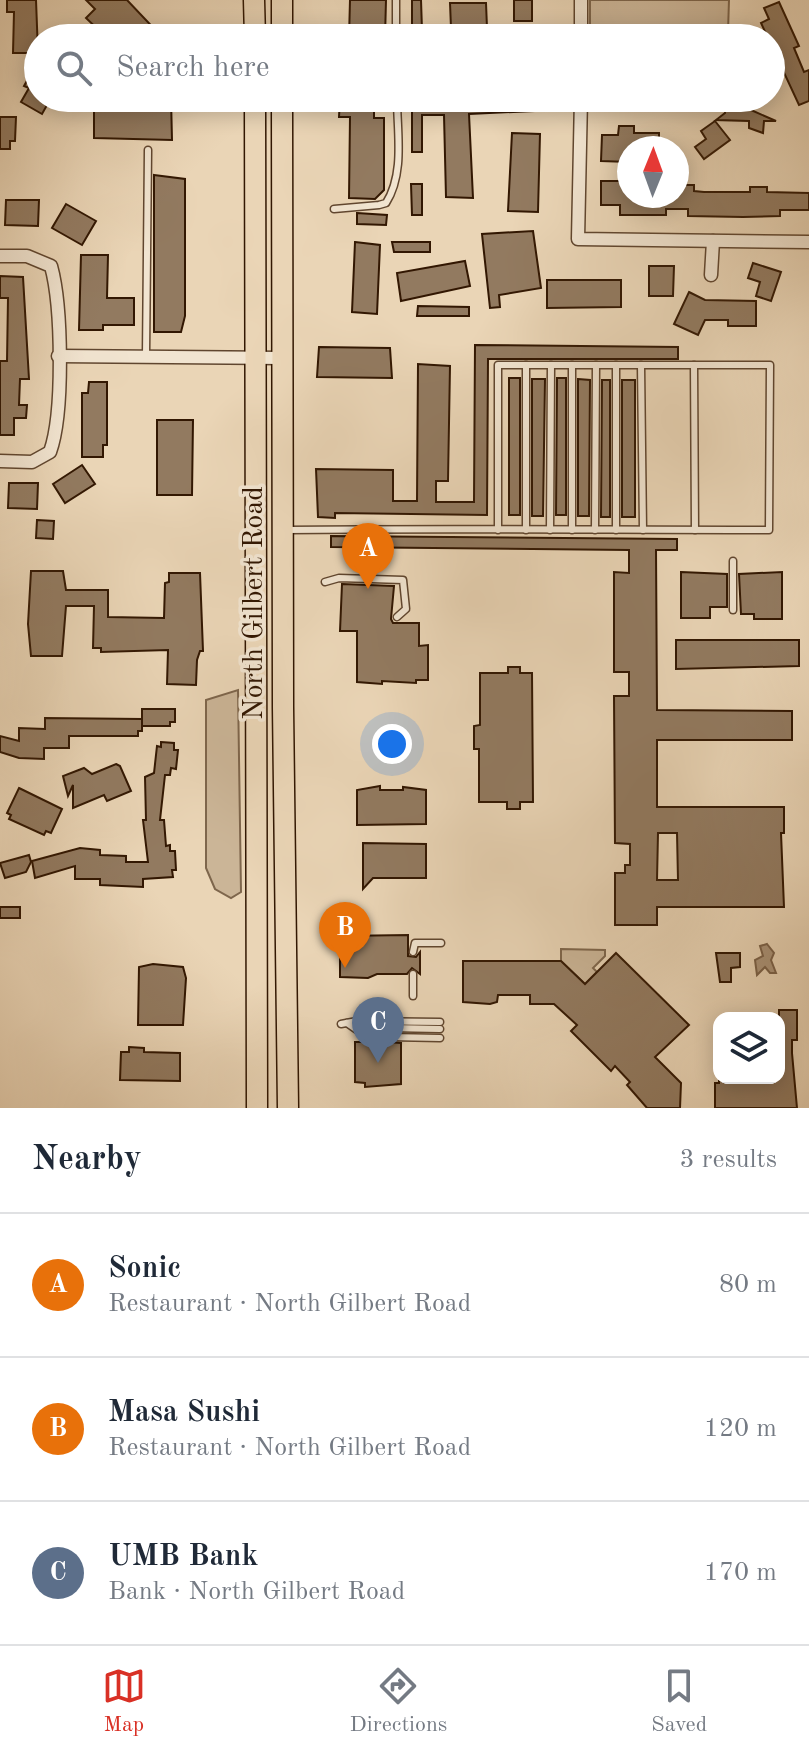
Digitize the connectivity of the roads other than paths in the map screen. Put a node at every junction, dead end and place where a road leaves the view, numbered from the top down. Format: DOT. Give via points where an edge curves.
graph roads {
  1 [pos="254,0"];
  2 [pos="282,0"];
  3 [pos="396,0"];
  4 [pos="581,0"];
  5 [pos="255,24"];
  6 [pos="282,24"];
  7 [pos="396,24"];
  8 [pos="581,24"];
  9 [pos="255,112"];
  10 [pos="282,112"];
  11 [pos="397,112"];
  12 [pos="581,112"];
  13 [pos="148,150"];
  14 [pos="256,208"];
  15 [pos="281,208"];
  16 [pos="334,209"];
  17 [pos="713,241"];
  18 [pos="809,242"];
  19 [pos="0,256"];
  20 [pos="711,275"];
  21 [pos="58,356"];
  22 [pos="146,356"];
  23 [pos="256,357"];
  24 [pos="282,358"];
  25 [pos="526,365"];
  26 [pos="551,365"];
  27 [pos="572,365"];
  28 [pos="596,365"];
  29 [pos="616,365"];
  30 [pos="641,365"];
  31 [pos="694,365"];
  32 [pos="0,461"];
  33 [pos="283,530"];
  34 [pos="498,530"];
  35 [pos="526,530"];
  36 [pos="550,530"];
  37 [pos="572,530"];
  38 [pos="595,530"];
  39 [pos="616,530"];
  40 [pos="643,530"];
  41 [pos="695,530"];
  42 [pos="733,561"];
  43 [pos="325,582"];
  44 [pos="733,610"];
  45 [pos="397,617"];
  46 [pos="257,635"];
  47 [pos="283,707"];
  48 [pos="441,943"];
  49 [pos="413,952"];
  50 [pos="413,974"];
  51 [pos="413,996"];
  52 [pos="344,1024"];
  53 [pos="367,1028"];
  54 [pos="389,1028"];
  55 [pos="367,1037"];
  56 [pos="389,1037"];
  57 [pos="440,1038"];
  58 [pos="257,1108"];
  59 [pos="288,1108"];
  1 -- 5 [label="main road"];
  2 -- 6 [label="main road"];
  3 -- 7 [label="lane"];
  4 -- 8 [label="street"];
  9 -- 14 [label="main road, North Gilbert Road"];
  10 -- 15 [label="main road, North Gilbert Road"];
  11 -- 16 [label="lane" via="398,173 386,203"];
  12 -- 17 [label="street" via="578,239"];
  13 -- 22 [label="lane"];
  14 -- 15 [label="main road"];
  14 -- 23 [label="main road, North Gilbert Road"];
  15 -- 24 [label="main road, North Gilbert Road"];
  17 -- 18 [label="street"];
  17 -- 20 [label="street"];
  19 -- 21 [label="street" via="27,256 51,266"];
  21 -- 22 [label="street"];
  21 -- 32 [label="street" via="57,432 50,452 32,462"];
  22 -- 23 [label="street"];
  23 -- 24 [label="street"];
  23 -- 46 [label="main road, North Gilbert Road"];
  24 -- 33 [label="main road, North Gilbert Road"];
  25 -- 26 [label="lane"];
  25 -- 34 [label="lane" via="498,365"];
  25 -- 35 [label="lane"];
  26 -- 27 [label="lane"];
  26 -- 36 [label="lane"];
  27 -- 28 [label="lane"];
  27 -- 37 [label="lane"];
  28 -- 29 [label="lane"];
  28 -- 38 [label="lane"];
  29 -- 30 [label="lane"];
  29 -- 39 [label="lane"];
  30 -- 31 [label="lane"];
  30 -- 40 [label="lane"];
  31 -- 41 [label="lane"];
  31 -- 41 [label="lane" via="770,365 769,530"];
  33 -- 34 [label="lane"];
  33 -- 47 [label="main road, North Gilbert Road"];
  34 -- 35 [label="lane"];
  35 -- 36 [label="lane"];
  36 -- 37 [label="lane"];
  37 -- 38 [label="lane"];
  38 -- 39 [label="lane"];
  39 -- 40 [label="lane"];
  40 -- 41 [label="lane"];
  42 -- 44 [label="lane"];
  43 -- 45 [label="lane" via="403,580 406,609"];
  46 -- 47 [label="main road" via="269,643 269,692"];
  46 -- 58 [label="main road, North Gilbert Road"];
  47 -- 59 [label="main road, North Gilbert Road"];
  48 -- 49 [label="lane" via="415,943"];
  50 -- 51 [label="lane"];
  52 -- 53 [label="lane"];
  52 -- 54 [label="lane" via="440,1026"];
  52 -- 55 [label="lane"];
  56 -- 57 [label="lane"];
}
